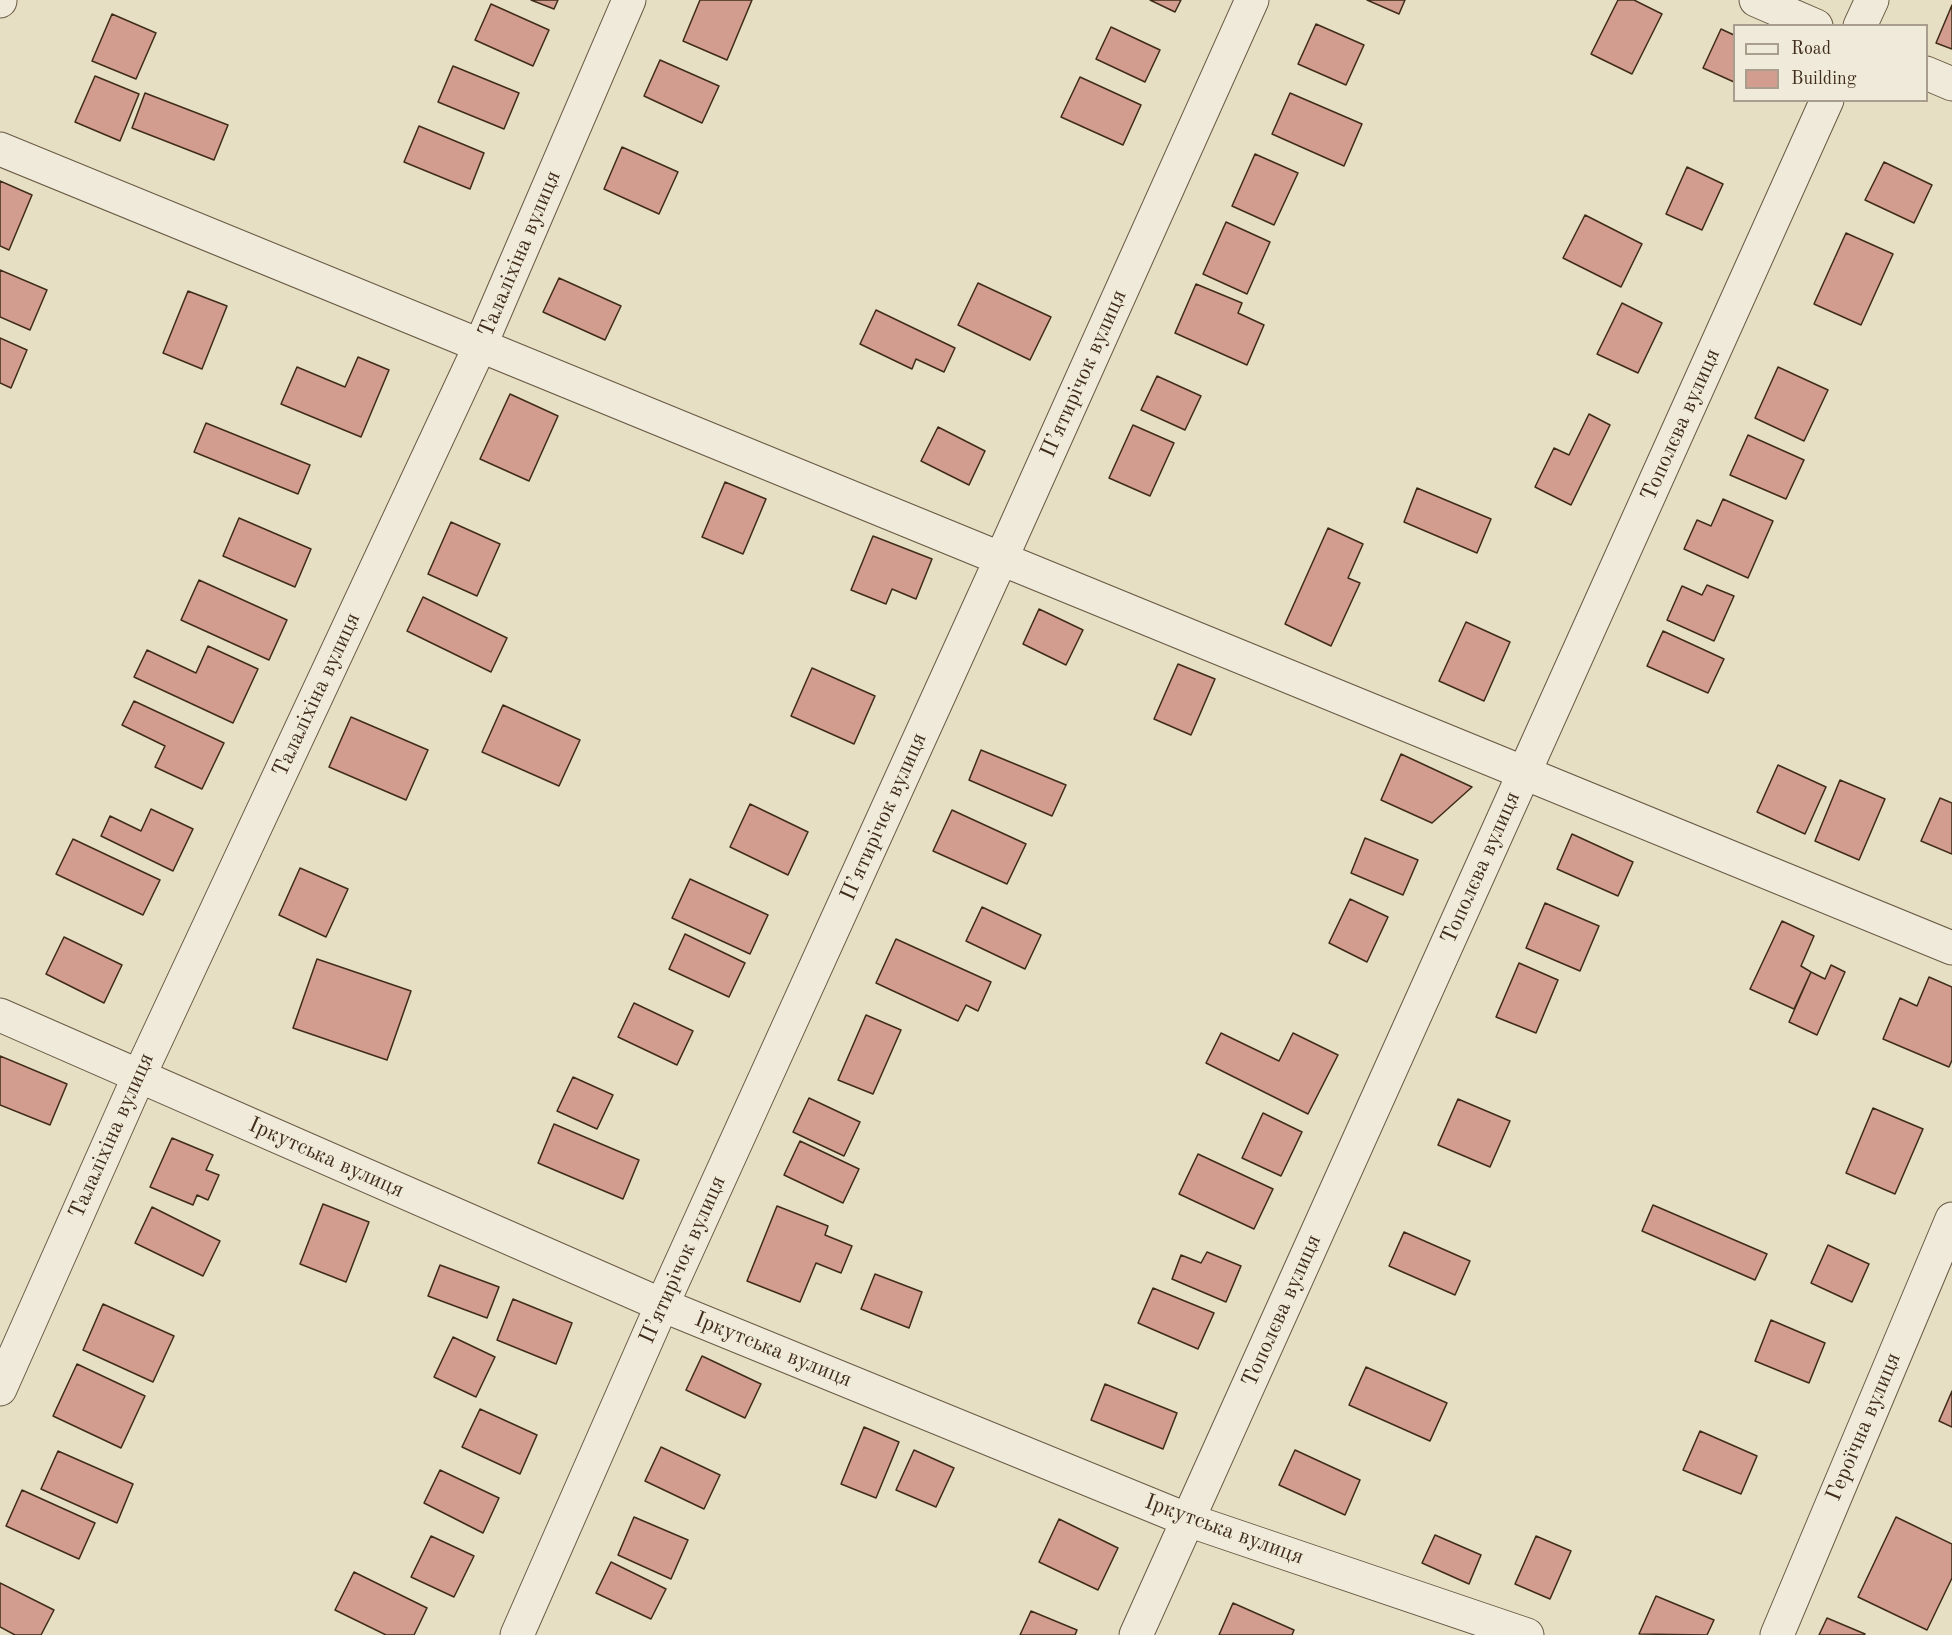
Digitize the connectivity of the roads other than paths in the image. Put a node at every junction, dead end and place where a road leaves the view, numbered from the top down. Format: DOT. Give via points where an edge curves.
graph roads {
  1 [pos="629,0"];
  2 [pos="1252,0"];
  3 [pos="1756,0"];
  4 [pos="1872,0"];
  5 [pos="1811,24"];
  6 [pos="1861,24"];
  7 [pos="1928,74"];
  8 [pos="1952,84"];
  9 [pos="1826,102"];
  10 [pos="0,149"];
  11 [pos="480,346"];
  12 [pos="1001,559"];
  13 [pos="1524,773"];
  14 [pos="1952,948"];
  15 [pos="0,1015"];
  16 [pos="139,1076"];
  17 [pos="1952,1219"];
  18 [pos="662,1305"];
  19 [pos="0,1389"];
  20 [pos="1188,1520"];
  21 [pos="517,1635"];
  22 [pos="1136,1635"];
  23 [pos="1527,1635"];
  24 [pos="1777,1635"];
  1 -- 11 [label="street, Талаліхіна вулиця"];
  2 -- 12 [label="street, П’ятирічок вулиця"];
  3 -- 5 [label="street"];
  4 -- 6 [label="street"];
  7 -- 8 [label="street"];
  9 -- 13 [label="street, Тополєва вулиця"];
  10 -- 11 [label="street"];
  11 -- 12 [label="street"];
  11 -- 16 [label="street, Талаліхіна вулиця"];
  12 -- 13 [label="street"];
  12 -- 18 [label="street, П’ятирічок вулиця"];
  13 -- 14 [label="street"];
  13 -- 20 [label="street, Тополєва вулиця"];
  15 -- 16 [label="street, Іркутська вулиця"];
  16 -- 18 [label="street, Іркутська вулиця"];
  16 -- 19 [label="street, Талаліхіна вулиця"];
  17 -- 24 [label="street, Героїчна вулиця"];
  18 -- 20 [label="street, Іркутська вулиця"];
  18 -- 21 [label="street, П’ятирічок вулиця"];
  20 -- 22 [label="street, Тополєва вулиця"];
  20 -- 23 [label="street, Іркутська вулиця"];
}
